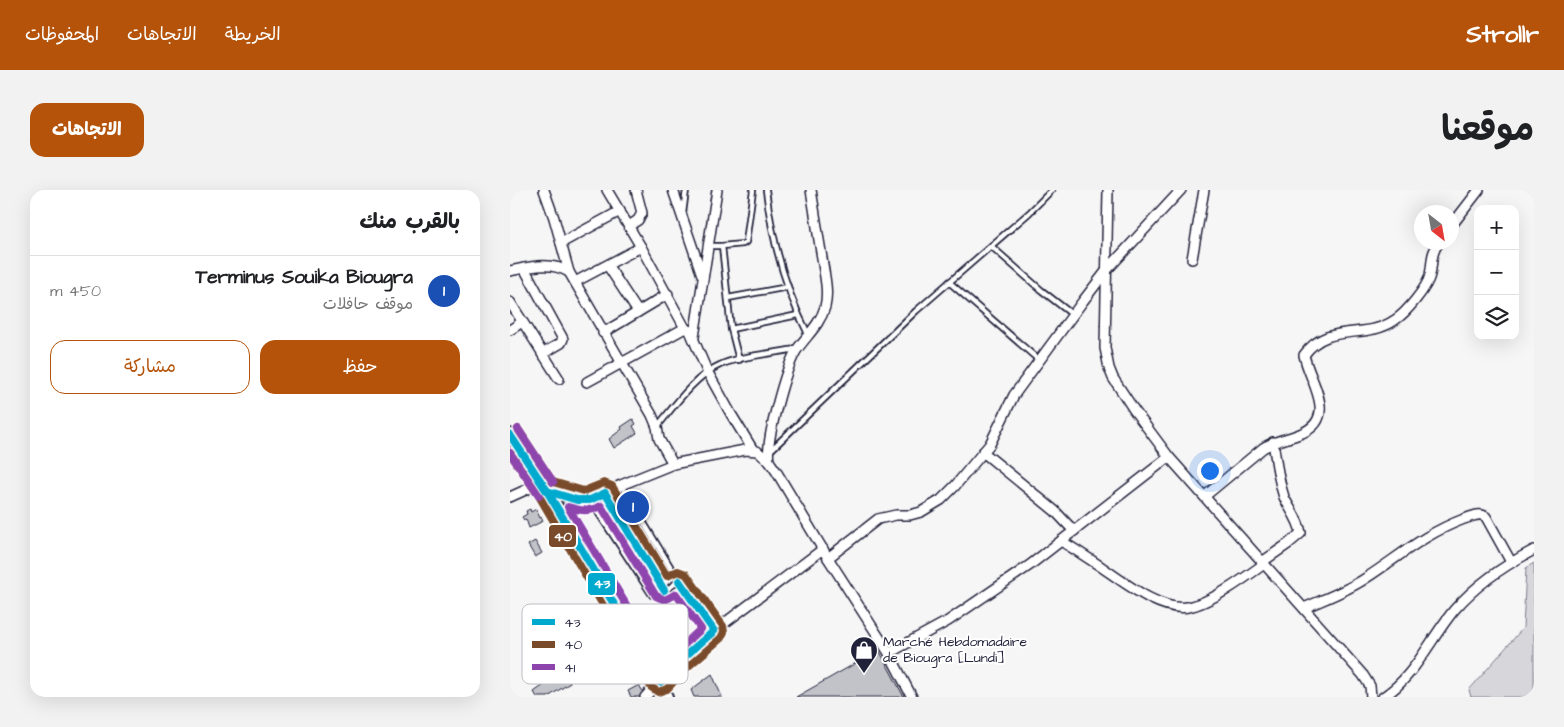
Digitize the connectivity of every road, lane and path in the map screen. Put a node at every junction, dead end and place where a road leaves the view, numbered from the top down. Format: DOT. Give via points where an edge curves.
graph roads {
  1 [pos="544,190"];
  2 [pos="607,190"];
  3 [pos="636,190"];
  4 [pos="673,190"];
  5 [pos="686,190"];
  6 [pos="717,190"];
  7 [pos="753,190"];
  8 [pos="766,190"];
  9 [pos="811,190"];
  10 [pos="1052,190"];
  11 [pos="1108,190"];
  12 [pos="1181,190"];
  13 [pos="1204,190"];
  14 [pos="1480,190"];
  15 [pos="620,211"];
  16 [pos="1459,216"];
  17 [pos="682,220"];
  18 [pos="629,226"];
  19 [pos="561,243"];
  20 [pos="708,246"];
  21 [pos="722,246"];
  22 [pos="991,246"];
  23 [pos="642,247"];
  24 [pos="1435,250"];
  25 [pos="1192,259"];
  26 [pos="608,266"];
  27 [pos="524,268"];
  28 [pos="1107,270"];
  29 [pos="510,271"];
  30 [pos="569,272"];
  31 [pos="702,277"];
  32 [pos="575,282"];
  33 [pos="949,282"];
  34 [pos="788,287"];
  35 [pos="668,294"];
  36 [pos="728,298"];
  37 [pos="510,302"];
  38 [pos="638,312"];
  39 [pos="798,315"];
  40 [pos="1073,315"];
  41 [pos="522,322"];
  42 [pos="685,328"];
  43 [pos="731,329"];
  44 [pos="510,330"];
  45 [pos="603,333"];
  46 [pos="808,336"];
  47 [pos="694,337"];
  48 [pos="798,349"];
  49 [pos="542,354"];
  50 [pos="739,360"];
  51 [pos="1040,361"];
  52 [pos="622,364"];
  53 [pos="708,371"];
  54 [pos="558,379"];
  55 [pos="587,382"];
  56 [pos="657,427"];
  57 [pos="510,435"];
  58 [pos="1273,442"];
  59 [pos="753,450"];
  60 [pos="983,452"];
  61 [pos="768,457"];
  62 [pos="1169,457"];
  63 [pos="673,464"];
  64 [pos="621,485"];
  65 [pos="544,487"];
  66 [pos="605,493"];
  67 [pos="1205,496"];
  68 [pos="510,497"];
  69 [pos="590,500"];
  70 [pos="1074,531"];
  71 [pos="1062,541"];
  72 [pos="823,549"];
  73 [pos="1534,550"];
  74 [pos="828,558"];
  75 [pos="1511,562"];
  76 [pos="1263,563"];
  77 [pos="679,581"];
  78 [pos="664,590"];
  79 [pos="614,604"];
  80 [pos="1304,608"];
  81 [pos="714,631"];
  82 [pos="889,653"];
  83 [pos="688,654"];
  84 [pos="658,684"];
  85 [pos="661,684"];
  86 [pos="645,697"];
  87 [pos="666,697"];
  88 [pos="912,697"];
  89 [pos="1371,697"];
  90 [pos="1383,697"];
  1 -- 19 [label="street"];
  2 -- 15 [label="street"];
  3 -- 18 [label="street" via="642,213"];
  4 -- 17 [label="street"];
  5 -- 17 [label="lane"];
  6 -- 20 [label="street"];
  7 -- 21 [label="lane" via="746,242"];
  8 -- 34 [label="lane"];
  9 -- 46 [label="street" via="826,295 819,322"];
  10 -- 22 [label="lane"];
  11 -- 28 [label="street"];
  12 -- 28 [label="street"];
  13 -- 25 [label="street"];
  14 -- 16 [label="street"];
  15 -- 18 [label="street"];
  15 -- 19 [label="street"];
  17 -- 31 [label="street"];
  18 -- 23 [label="street"];
  19 -- 30 [label="street"];
  20 -- 21 [label="lane"];
  20 -- 31 [label="street"];
  21 -- 36 [label="lane"];
  22 -- 33 [label="lane"];
  22 -- 40 [label="lane"];
  23 -- 26 [label="street"];
  23 -- 35 [label="street"];
  24 -- 58 [label="street" via="1427,283 1399,317 1372,330 1330,335 1307,351 1305,361 1318,395 1320,419 1308,430"];
  26 -- 32 [label="street"];
  26 -- 38 [label="street"];
  27 -- 29 [label="street"];
  27 -- 30 [label="street" via="550,265"];
  27 -- 49 [label="street" via="563,339 558,346"];
  28 -- 40 [label="street"];
  28 -- 62 [label="street" via="1105,348 1108,368"];
  30 -- 32 [label="street"];
  31 -- 47 [label="street"];
  32 -- 45 [label="street"];
  33 -- 51 [label="lane"];
  33 -- 61 [label="lane" via="874,349"];
  34 -- 36 [label="lane"];
  34 -- 39 [label="lane"];
  35 -- 38 [label="street"];
  35 -- 42 [label="street"];
  36 -- 43 [label="lane"];
  37 -- 41 [label="street"];
  38 -- 45 [label="street"];
  39 -- 43 [label="lane"];
  39 -- 46 [label="lane"];
  40 -- 51 [label="street"];
  41 -- 44 [label="street"];
  41 -- 49 [label="street"];
  42 -- 47 [label="street"];
  42 -- 52 [label="street"];
  43 -- 50 [label="lane"];
  45 -- 52 [label="street"];
  46 -- 48 [label="street"];
  47 -- 53 [label="street"];
  48 -- 50 [label="lane"];
  48 -- 61 [label="street" via="787,372 771,431"];
  49 -- 54 [label="street"];
  50 -- 53 [label="lane" via="720,364"];
  51 -- 60 [label="street" via="1014,395"];
  52 -- 55 [label="street"];
  52 -- 56 [label="street"];
  53 -- 56 [label="lane"];
  53 -- 59 [label="street"];
  56 -- 63 [label="street" via="659,438"];
  57 -- 65 [label="street"];
  58 -- 67 [label="street"];
  58 -- 76 [label="street" via="1284,497 1301,533"];
  59 -- 61 [label="street"];
  59 -- 63 [label="street"];
  60 -- 70 [label="street"];
  60 -- 74 [label="street" via="955,486 929,508 910,515 878,519"];
  61 -- 72 [label="street"];
  62 -- 67 [label="street"];
  62 -- 70 [label="street"];
  63 -- 64 [label="street"];
  64 -- 66 [label="street"];
  64 -- 77 [label="lane"];
  65 -- 68 [label="street"];
  65 -- 69 [label="street" via="577,500"];
  65 -- 79 [label="street"];
  66 -- 69 [label="street"];
  66 -- 78 [label="lane"];
  67 -- 76 [label="street"];
  69 -- 78 [label="lane" via="652,596"];
  70 -- 71 [label="street"];
  71 -- 76 [label="street" via="1128,586 1149,598 1179,608 1205,601"];
  71 -- 82 [label="street" via="948,621"];
  72 -- 74 [label="street"];
  72 -- 81 [label="street"];
  73 -- 75 [label="street"];
  74 -- 82 [label="street"];
  75 -- 80 [label="street" via="1482,514 1421,539 1366,578"];
  75 -- 90 [label="street" via="1468,595 1410,672"];
  76 -- 80 [label="street"];
  77 -- 78 [label="lane"];
  77 -- 81 [label="lane"];
  80 -- 89 [label="street" via="1363,675 1370,686"];
  81 -- 83 [label="street"];
  82 -- 88 [label="street"];
  84 -- 86 [label="street"];
  85 -- 87 [label="street"];
}
